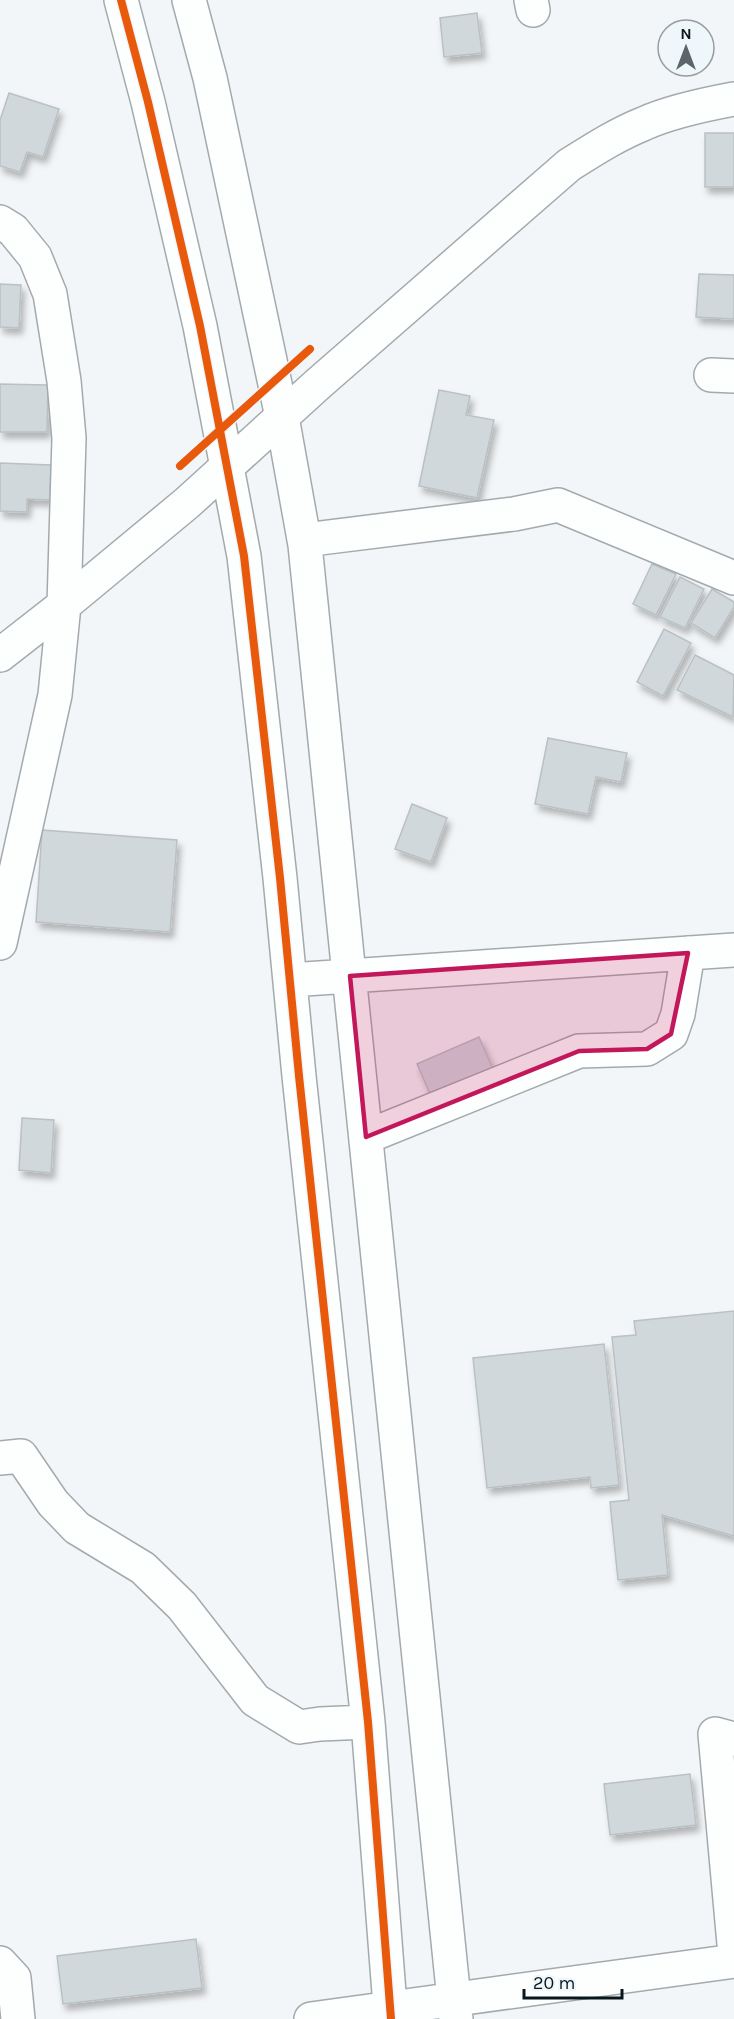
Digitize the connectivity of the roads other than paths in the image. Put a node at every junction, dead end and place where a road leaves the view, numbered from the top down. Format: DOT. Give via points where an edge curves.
graph roads {
  1 [pos="121,0"];
  2 [pos="189,0"];
  3 [pos="734,99"];
  4 [pos="0,222"];
  5 [pos="282,417"];
  6 [pos="228,467"];
  7 [pos="304,540"];
  8 [pos="734,578"];
  9 [pos="64,605"];
  10 [pos="0,654"];
  11 [pos="0,943"];
  12 [pos="734,950"];
  13 [pos="688,954"];
  14 [pos="350,976"];
  15 [pos="290,980"];
  16 [pos="366,1137"];
  17 [pos="0,1458"];
  18 [pos="369,1722"];
  19 [pos="734,1739"];
  20 [pos="734,1944"];
  21 [pos="734,1961"];
  22 [pos="0,1963"];
  23 [pos="455,2009"];
  24 [pos="391,2014"];
  25 [pos="18,2019"];
  26 [pos="311,2019"];
  1 -- 6 [label="street" via="192,292"];
  2 -- 5 [label="street" via="210,78"];
  3 -- 5 [label="street" via="645,123 608,140 569,165"];
  4 -- 9 [label="street" via="13,230 35,257 50,294 69,438"];
  5 -- 6 [label="street"];
  5 -- 7 [label="street"];
  6 -- 9 [label="street"];
  6 -- 15 [label="street" via="244,556"];
  7 -- 8 [label="street" via="558,505"];
  7 -- 14 [label="street"];
  9 -- 10 [label="street"];
  9 -- 11 [label="street" via="55,695"];
  12 -- 13 [label="street"];
  13 -- 14 [label="street"];
  13 -- 16 [label="street" via="671,1034 647,1049 579,1051"];
  14 -- 15 [label="street"];
  14 -- 16 [label="street"];
  15 -- 18 [label="street"];
  16 -- 23 [label="street"];
  17 -- 18 [label="street" via="21,1456 53,1503 78,1528 143,1568 182,1606 255,1700 299,1727"];
  18 -- 24 [label="street"];
  19 -- 20 [label="street" via="715,1734"];
  21 -- 23 [label="street"];
  22 -- 25 [label="street" via="14,1978"];
  23 -- 24 [label="street"];
  24 -- 26 [label="street"];
}
